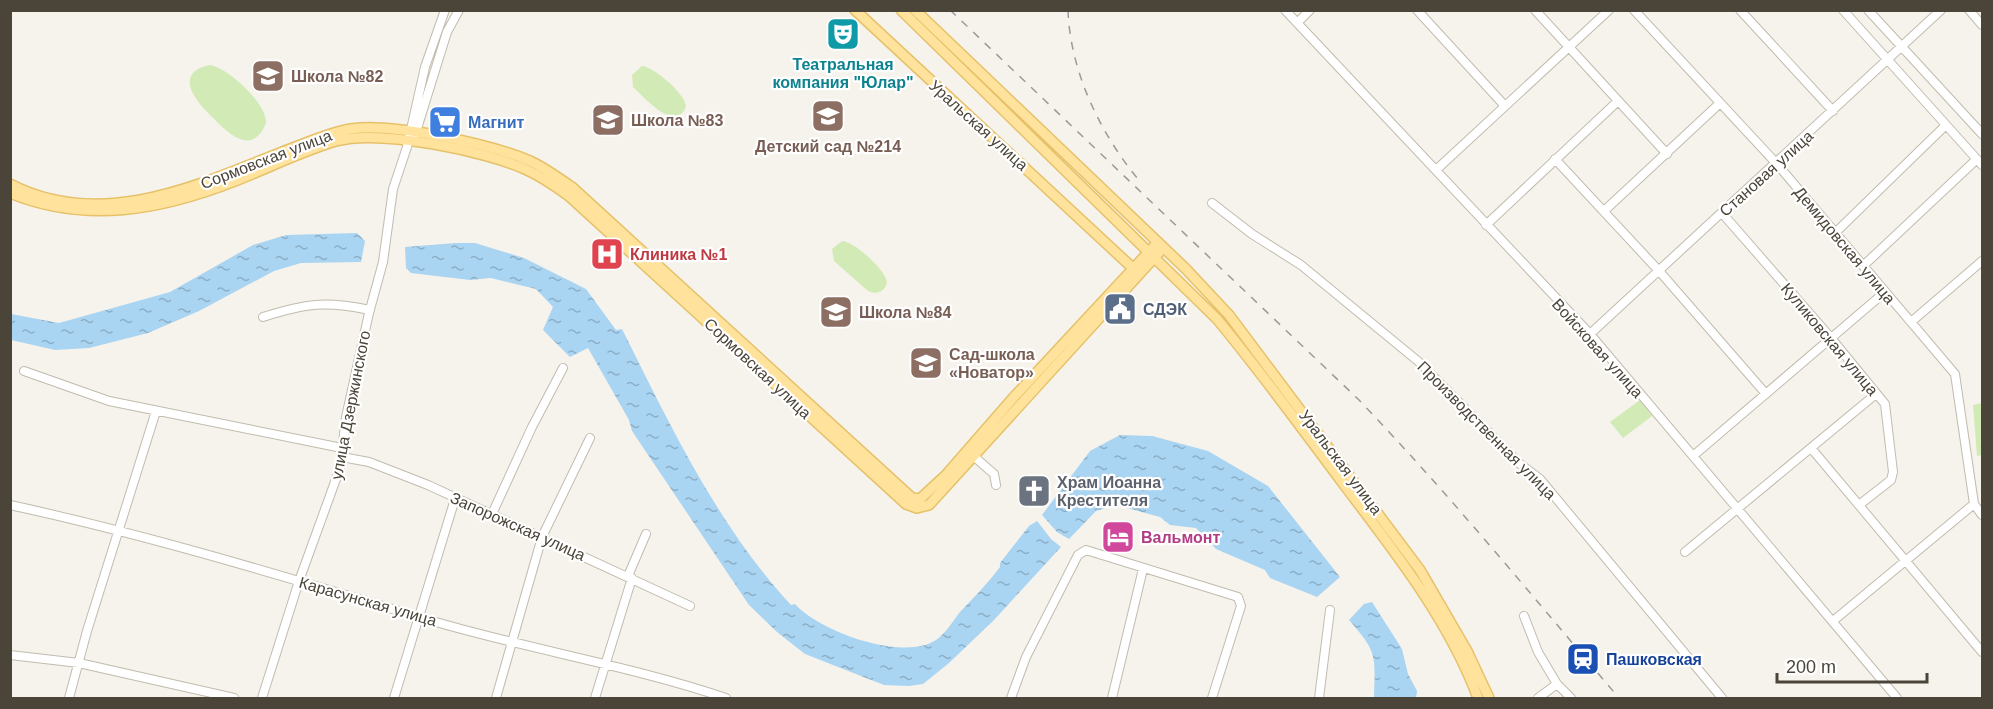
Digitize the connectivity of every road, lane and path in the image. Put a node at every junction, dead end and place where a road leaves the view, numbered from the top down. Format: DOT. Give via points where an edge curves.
graph roads {
  1 [pos="445,10"];
  2 [pos="459,10"];
  3 [pos="855,10"];
  4 [pos="901,10"];
  5 [pos="915,10"];
  6 [pos="1285,10"];
  7 [pos="1310,10"];
  8 [pos="1418,10"];
  9 [pos="1535,10"];
  10 [pos="1609,10"];
  11 [pos="1634,10"];
  12 [pos="1740,10"];
  13 [pos="1843,10"];
  14 [pos="1868,10"];
  15 [pos="1941,10"];
  16 [pos="1969,10"];
  17 [pos="1297,23"];
  18 [pos="1983,25"];
  19 [pos="1569,47"];
  20 [pos="1902,47"];
  21 [pos="1889,59"];
  22 [pos="1618,101"];
  23 [pos="1719,104"];
  24 [pos="1505,106"];
  25 [pos="1833,111"];
  26 [pos="1946,125"];
  27 [pos="1983,134"];
  28 [pos="412,135"];
  29 [pos="1666,154"];
  30 [pos="1555,159"];
  31 [pos="1980,162"];
  32 [pos="1777,164"];
  33 [pos="1436,170"];
  34 [pos="10,184"];
  35 [pos="10,193"];
  36 [pos="161,201"];
  37 [pos="1212,203"];
  38 [pos="1604,211"];
  39 [pos="1722,213"];
  40 [pos="1486,225"];
  41 [pos="1835,233"];
  42 [pos="1160,245"];
  43 [pos="1151,254"];
  44 [pos="1983,261"];
  45 [pos="1863,266"];
  46 [pos="1134,268"];
  47 [pos="1660,272"];
  48 [pos="1885,292"];
  49 [pos="370,310"];
  50 [pos="263,317"];
  51 [pos="1911,322"];
  52 [pos="1590,334"];
  53 [pos="1832,338"];
  54 [pos="1264,360"];
  55 [pos="1256,366"];
  56 [pos="563,368"];
  57 [pos="24,371"];
  58 [pos="1766,394"];
  59 [pos="1876,394"];
  60 [pos="156,411"];
  61 [pos="590,438"];
  62 [pos="1811,448"];
  63 [pos="975,450"];
  64 [pos="342,453"];
  65 [pos="1693,456"];
  66 [pos="996,485"];
  67 [pos="455,500"];
  68 [pos="914,503"];
  69 [pos="1974,504"];
  70 [pos="10,505"];
  71 [pos="1859,505"];
  72 [pos="1738,510"];
  73 [pos="492,514"];
  74 [pos="1983,515"];
  75 [pos="119,532"];
  76 [pos="646,534"];
  77 [pos="542,537"];
  78 [pos="1685,552"];
  79 [pos="1905,560"];
  80 [pos="1143,569"];
  81 [pos="630,577"];
  82 [pos="299,581"];
  83 [pos="690,606"];
  84 [pos="1330,610"];
  85 [pos="420,616"];
  86 [pos="1524,616"];
  87 [pos="1833,621"];
  88 [pos="513,640"];
  89 [pos="1983,652"];
  90 [pos="10,655"];
  91 [pos="79,663"];
  92 [pos="604,663"];
  93 [pos="1557,684"];
  94 [pos="701,694"];
  95 [pos="1488,697"];
  96 [pos="69,699"];
  97 [pos="234,699"];
  98 [pos="262,699"];
  99 [pos="394,699"];
  100 [pos="496,699"];
  101 [pos="595,699"];
  102 [pos="726,699"];
  103 [pos="1011,699"];
  104 [pos="1113,699"];
  105 [pos="1212,699"];
  106 [pos="1319,699"];
  107 [pos="1478,699"];
  108 [pos="1538,699"];
  109 [pos="1572,699"];
  110 [pos="1722,699"];
  111 [pos="1897,699"];
  1 -- 28 [label="street" via="428,58"];
  2 -- 28 [label="street" via="447,32"];
  3 -- 46 [label="main road, Уральская улица"];
  4 -- 43 [label="main road, Уральская улица"];
  5 -- 42 [label="main road, Уральская улица"];
  6 -- 17 [label="street, Войсковая улица"];
  7 -- 17 [label="street"];
  8 -- 24 [label="street"];
  9 -- 19 [label="street"];
  10 -- 19 [label="street"];
  11 -- 23 [label="street, Демидовская улица"];
  12 -- 25 [label="street"];
  13 -- 21 [label="street"];
  14 -- 20 [label="street"];
  15 -- 20 [label="street, Становая улица"];
  16 -- 18 [label="street"];
  17 -- 33 [label="street, Войсковая улица"];
  19 -- 22 [label="street"];
  19 -- 24 [label="street"];
  20 -- 21 [label="street, Становая улица"];
  20 -- 27 [label="street"];
  21 -- 25 [label="street, Становая улица"];
  21 -- 26 [label="street"];
  22 -- 29 [label="street"];
  22 -- 30 [label="street"];
  23 -- 29 [label="street"];
  23 -- 32 [label="street, Демидовская улица"];
  24 -- 33 [label="street"];
  25 -- 32 [label="street, Становая улица"];
  26 -- 31 [label="street"];
  26 -- 41 [label="street"];
  28 -- 36 [label="main road, Сормовская улица" via="372,128 331,134"];
  28 -- 49 [label="street, улица Дзержинского" via="393,189 383,262"];
  28 -- 68 [label="main road, Сормовская улица" via="526,169 569,196 608,225"];
  29 -- 38 [label="street"];
  30 -- 38 [label="street"];
  30 -- 40 [label="street"];
  31 -- 45 [label="street"];
  32 -- 39 [label="street, Становая улица"];
  32 -- 41 [label="street, Демидовская улица"];
  33 -- 40 [label="street, Войсковая улица"];
  34 -- 36 [label="main road, Сормовская улица" via="83,203"];
  35 -- 36 [label="main road, Сормовская улица" via="85,211 111,211"];
  37 -- 110 [label="street, Производственная улица" via="1301,265 1419,362 1520,464 1540,479"];
  38 -- 47 [label="street"];
  39 -- 47 [label="street, Становая улица"];
  39 -- 53 [label="street, Куликовская улица"];
  40 -- 52 [label="street, Войсковая улица"];
  41 -- 45 [label="street, Демидовская улица"];
  42 -- 43 [label="main road"];
  42 -- 54 [label="main road, Уральская улица" via="1212,296"];
  43 -- 46 [label="main road"];
  43 -- 46 [label="main road"];
  43 -- 55 [label="main road, Уральская улица" via="1217,319"];
  44 -- 51 [label="street"];
  45 -- 48 [label="street, Демидовская улица"];
  46 -- 63 [label="main road"];
  47 -- 52 [label="street, Становая улица"];
  47 -- 58 [label="street"];
  48 -- 51 [label="street, Демидовская улица"];
  48 -- 53 [label="street"];
  49 -- 50 [label="street" via="324,303"];
  49 -- 64 [label="street, улица Дзержинского"];
  51 -- 69 [label="street, Демидовская улица" via="1955,374"];
  52 -- 65 [label="street, Войсковая улица"];
  53 -- 58 [label="street"];
  53 -- 59 [label="street, Куликовская улица"];
  54 -- 55 [label="street"];
  54 -- 95 [label="main road, Уральская улица" via="1420,570 1458,634"];
  55 -- 107 [label="main road, Уральская улица" via="1396,554 1440,621"];
  56 -- 73 [label="street"];
  57 -- 60 [label="street, Запорожская улица" via="109,401"];
  58 -- 65 [label="street"];
  59 -- 62 [label="street"];
  59 -- 71 [label="street, Куликовская улица" via="1885,404 1893,472 1891,480"];
  60 -- 64 [label="street, Запорожская улица"];
  60 -- 75 [label="street"];
  61 -- 77 [label="street"];
  62 -- 71 [label="street"];
  62 -- 72 [label="street"];
  63 -- 66 [label="street" via="994,474"];
  63 -- 68 [label="main road" via="964,452 927,496"];
  63 -- 68 [label="main road" via="929,505"];
  64 -- 67 [label="street, Запорожская улица" via="428,485"];
  64 -- 82 [label="street, улица Дзержинского"];
  65 -- 72 [label="street, Войсковая улица"];
  67 -- 73 [label="street, Запорожская улица"];
  67 -- 85 [label="street"];
  69 -- 74 [label="street"];
  69 -- 79 [label="street"];
  70 -- 75 [label="street, Карасунская улица"];
  71 -- 79 [label="street"];
  72 -- 78 [label="street"];
  72 -- 87 [label="street, Войсковая улица"];
  73 -- 77 [label="street, Запорожская улица"];
  75 -- 82 [label="street, Карасунская улица"];
  75 -- 91 [label="street"];
  76 -- 81 [label="street"];
  77 -- 81 [label="street, Запорожская улица"];
  77 -- 88 [label="street"];
  79 -- 87 [label="street"];
  79 -- 89 [label="street"];
  80 -- 103 [label="street" via="1086,550 1078,555 1026,657"];
  80 -- 104 [label="street"];
  80 -- 105 [label="street" via="1238,597 1241,606"];
  81 -- 83 [label="street, Запорожская улица"];
  81 -- 92 [label="street"];
  82 -- 85 [label="street, Карасунская улица"];
  82 -- 98 [label="street, улица Дзержинского"];
  84 -- 106 [label="street"];
  85 -- 88 [label="street, Карасунская улица"];
  85 -- 99 [label="street"];
  86 -- 93 [label="street" via="1538,652"];
  87 -- 111 [label="street, Войсковая улица"];
  88 -- 92 [label="street, Карасунская улица"];
  88 -- 100 [label="street"];
  90 -- 91 [label="street"];
  91 -- 96 [label="street"];
  91 -- 97 [label="street"];
  92 -- 94 [label="street, Карасунская улица"];
  92 -- 101 [label="street"];
  93 -- 108 [label="street"];
  93 -- 109 [label="street"];
  94 -- 102 [label="street, Карасунская улица"];
}
